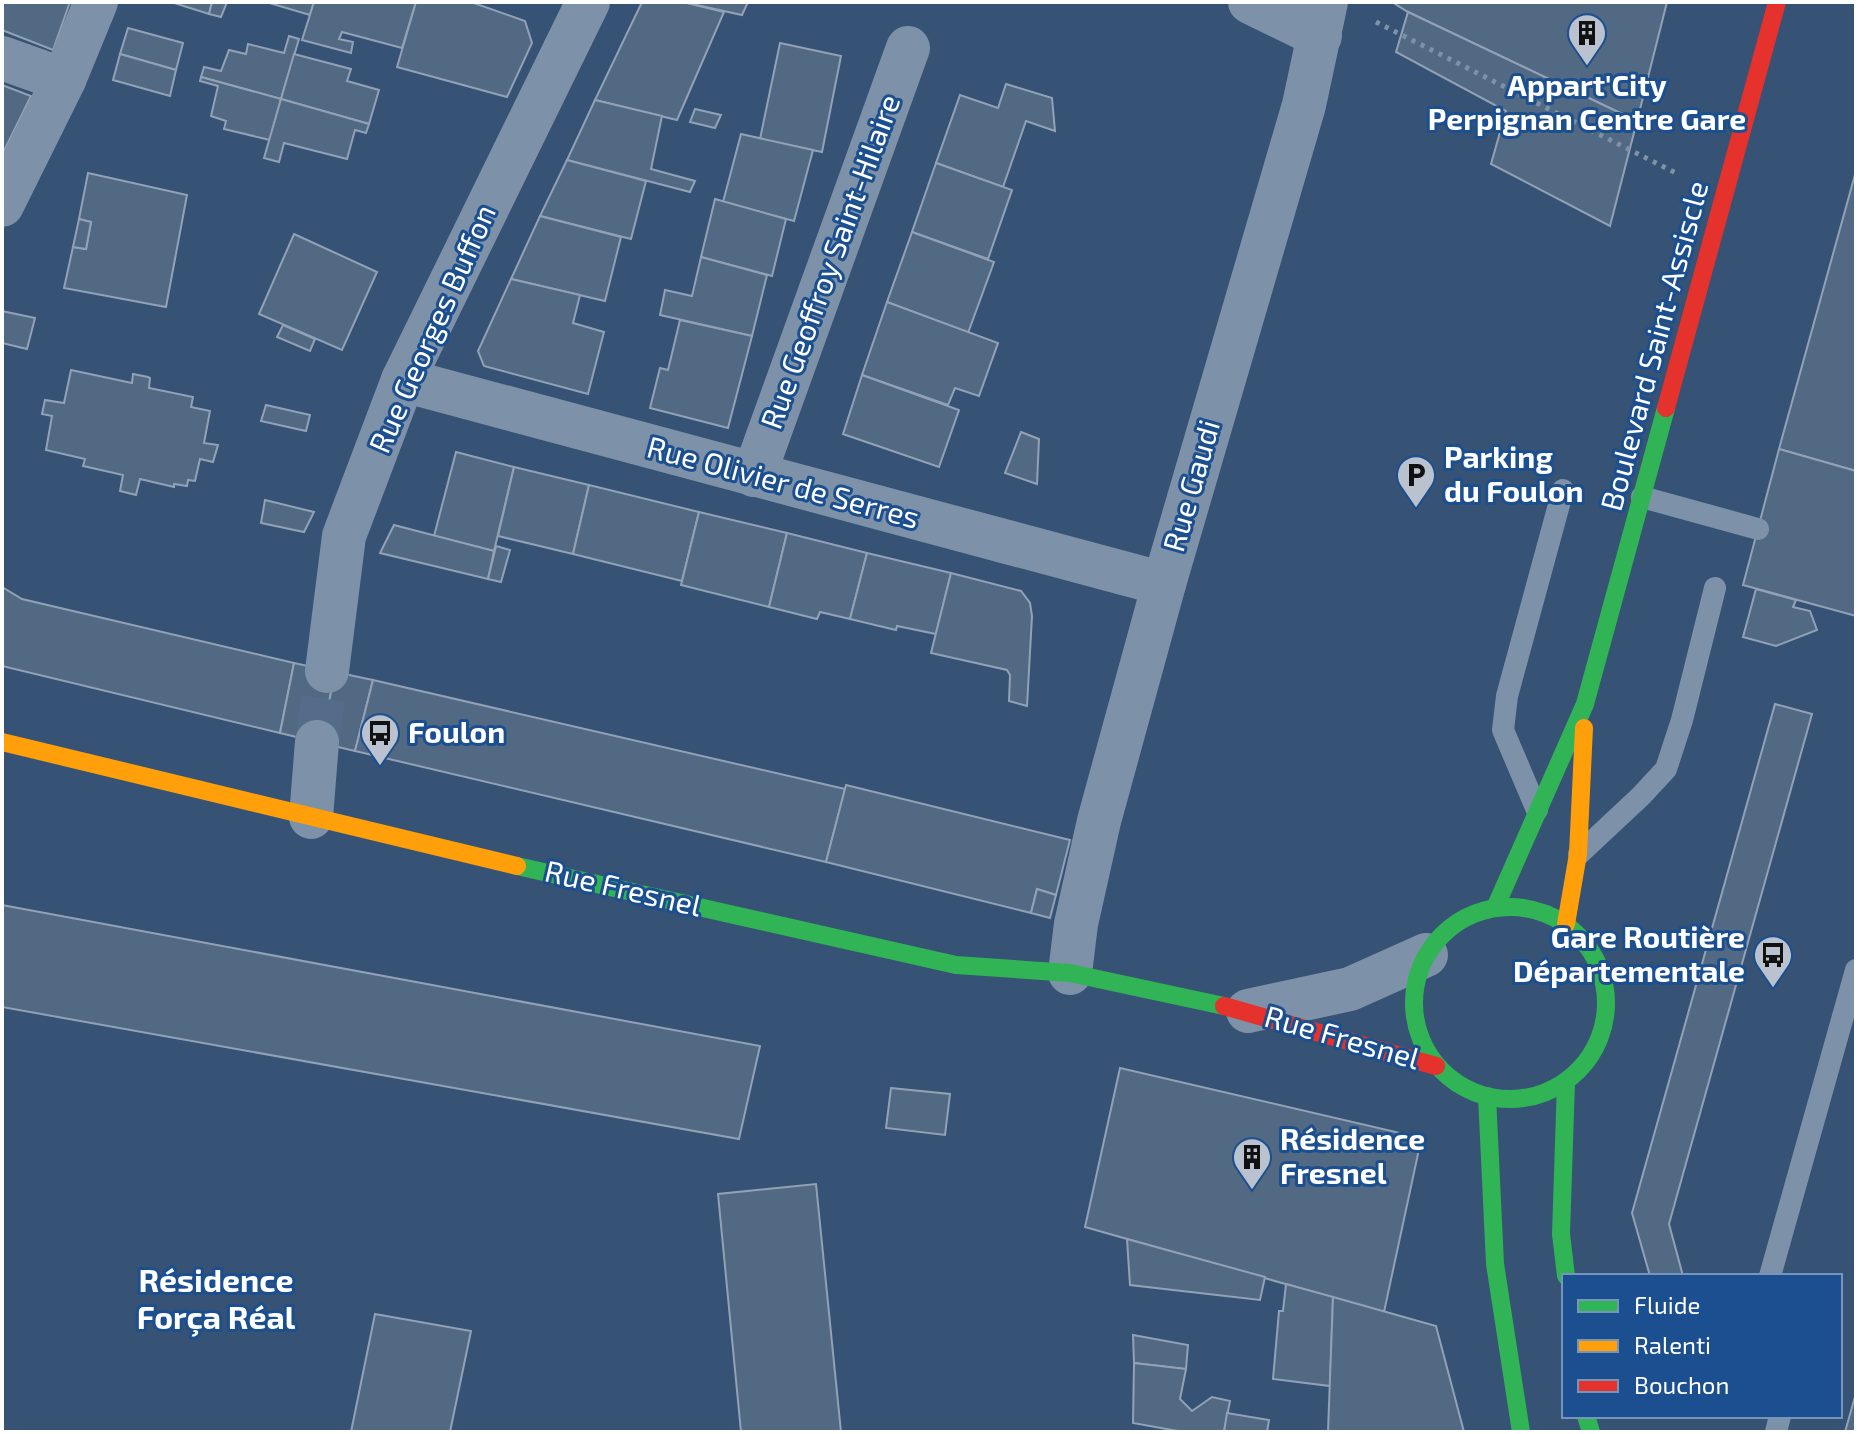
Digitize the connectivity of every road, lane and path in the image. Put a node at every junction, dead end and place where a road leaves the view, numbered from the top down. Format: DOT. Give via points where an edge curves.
graph roads {
  1 [pos="96,2"];
  2 [pos="588,2"];
  3 [pos="1250,2"];
  4 [pos="1777,2"];
  5 [pos="1323,19"];
  6 [pos="1399,34"];
  7 [pos="908,48"];
  8 [pos="2,58"];
  9 [pos="64,80"];
  10 [pos="1724,198"];
  11 [pos="2,205"];
  12 [pos="403,380"];
  13 [pos="754,475"];
  14 [pos="1563,490"];
  15 [pos="1642,497"];
  16 [pos="1758,529"];
  17 [pos="1164,584"];
  18 [pos="1715,588"];
  19 [pos="327,671"];
  20 [pos="1585,704"];
  21 [pos="2,742"];
  22 [pos="317,742"];
  23 [pos="1538,810"];
  24 [pos="311,817"];
  25 [pos="1578,854"];
  26 [pos="1495,908"];
  27 [pos="1566,924"];
  28 [pos="1426,955"];
  29 [pos="1856,970"];
  30 [pos="1070,973"];
  31 [pos="1248,1011"];
  32 [pos="1436,1066"];
  33 [pos="1566,1082"];
  34 [pos="1487,1096"];
  35 [pos="1566,1274"];
  36 [pos="1771,1274"];
  37 [pos="1521,1432"];
  1 -- 9 [label="street"];
  2 -- 12 [label="street, Rue Georges Buffon"];
  3 -- 5 [label="street"];
  4 -- 10 [label="street, Boulevard Saint-Assiscle"];
  5 -- 17 [label="street, Rue Gaudi" via="1304,105"];
  6 -- 10 [label="path"];
  7 -- 13 [label="street, Rue Geoffroy Saint-Hilaire"];
  8 -- 9 [label="street"];
  9 -- 11 [label="street"];
  10 -- 15 [label="street, Boulevard Saint-Assiscle"];
  12 -- 13 [label="street, Rue Olivier de Serres"];
  12 -- 19 [label="street, Rue Georges Buffon" via="344,536"];
  13 -- 17 [label="street, Rue Olivier de Serres"];
  14 -- 23 [label="lane" via="1507,696 1503,730"];
  15 -- 16 [label="lane"];
  15 -- 20 [label="street, Boulevard Saint-Assiscle"];
  17 -- 30 [label="street, Rue Gaudi" via="1099,821"];
  18 -- 25 [label="lane" via="1666,769"];
  20 -- 23 [label="street, Boulevard Saint-Assiscle"];
  20 -- 25 [label="street, Boulevard Saint-Assiscle"];
  21 -- 24 [label="street, Rue Fresnel"];
  22 -- 24 [label="street"];
  23 -- 26 [label="street, Boulevard Saint-Assiscle"];
  24 -- 30 [label="street, Rue Fresnel" via="956,965"];
  25 -- 27 [label="street, Boulevard Saint-Assiscle"];
  26 -- 27 [label="street" via="1544,912"];
  26 -- 28 [label="street" via="1467,916 1444,932"];
  27 -- 33 [label="street" via="1588,945 1602,973 1607,1003 1602,1033 1588,1061"];
  28 -- 31 [label="street, Rue Fresnel" via="1350,989"];
  28 -- 32 [label="street" via="1415,983 1414,1012 1421,1041"];
  29 -- 36 [label="lane"];
  30 -- 31 [label="street, Rue Fresnel"];
  31 -- 32 [label="street, Rue Fresnel"];
  32 -- 34 [label="street" via="1459,1085"];
  33 -- 34 [label="street" via="1541,1095"];
  33 -- 35 [label="street" via="1561,1234"];
  34 -- 37 [label="street" via="1495,1264"];
}
